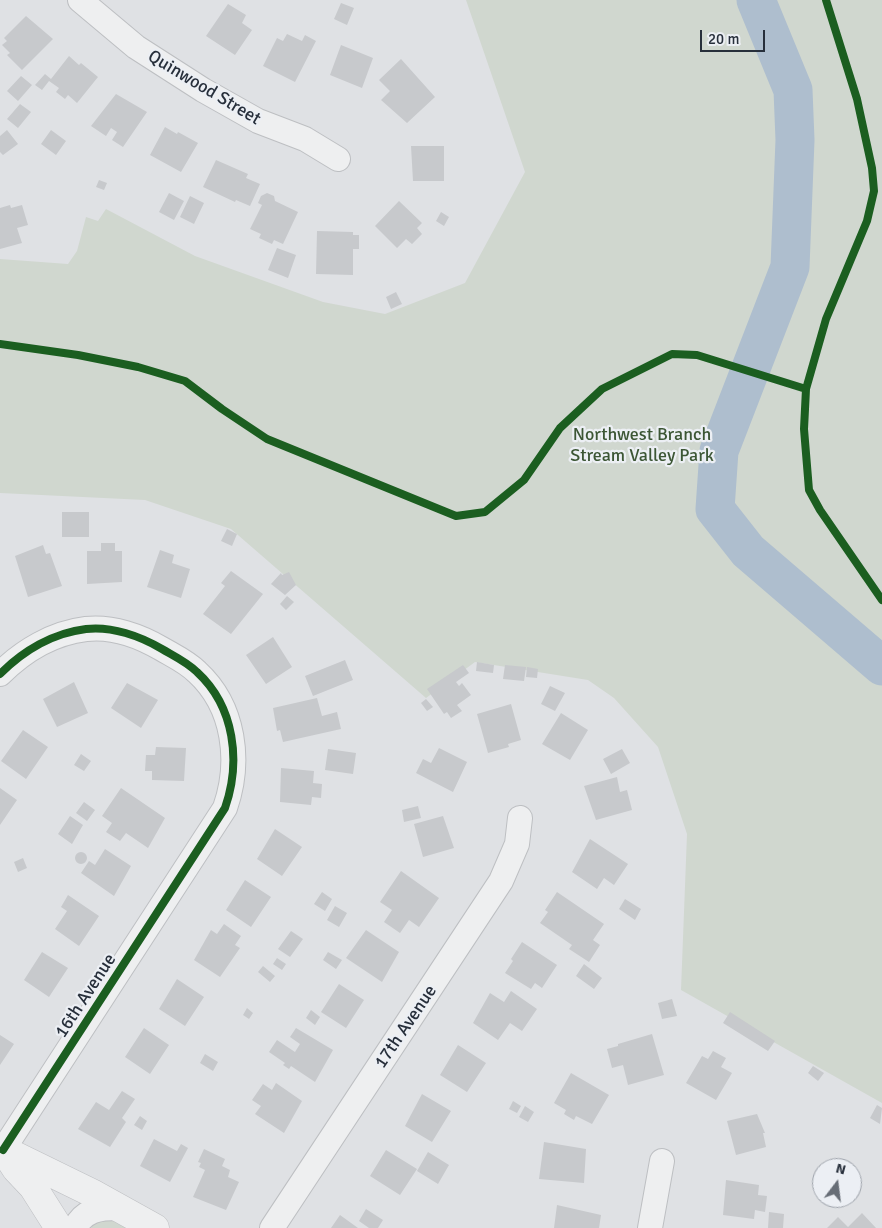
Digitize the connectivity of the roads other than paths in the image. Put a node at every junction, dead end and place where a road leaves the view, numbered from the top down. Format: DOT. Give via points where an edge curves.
graph roads {
  1 [pos="80,0"];
  2 [pos="338,159"];
  3 [pos="0,674"];
  4 [pos="520,818"];
  5 [pos="2,1149"];
  6 [pos="662,1161"];
  7 [pos="118,1208"];
  8 [pos="59,1228"];
  9 [pos="75,1228"];
  10 [pos="154,1228"];
  11 [pos="272,1228"];
  12 [pos="650,1228"];
  1 -- 2 [label="street, Quinwood Street" via="136,47 203,90 258,121 305,139"];
  3 -- 5 [label="street, 16th Avenue" via="26,652 62,634 88,629 134,635 197,671 212,688 233,738 235,758 232,788 225,808"];
  4 -- 11 [label="street, 17th Avenue" via="517,844 501,881"];
  5 -- 7 [label="street"];
  5 -- 8 [label="street" via="33,1187"];
  6 -- 12 [label="street"];
  7 -- 9 [label="street" via="88,1212"];
  7 -- 10 [label="street"];
}
